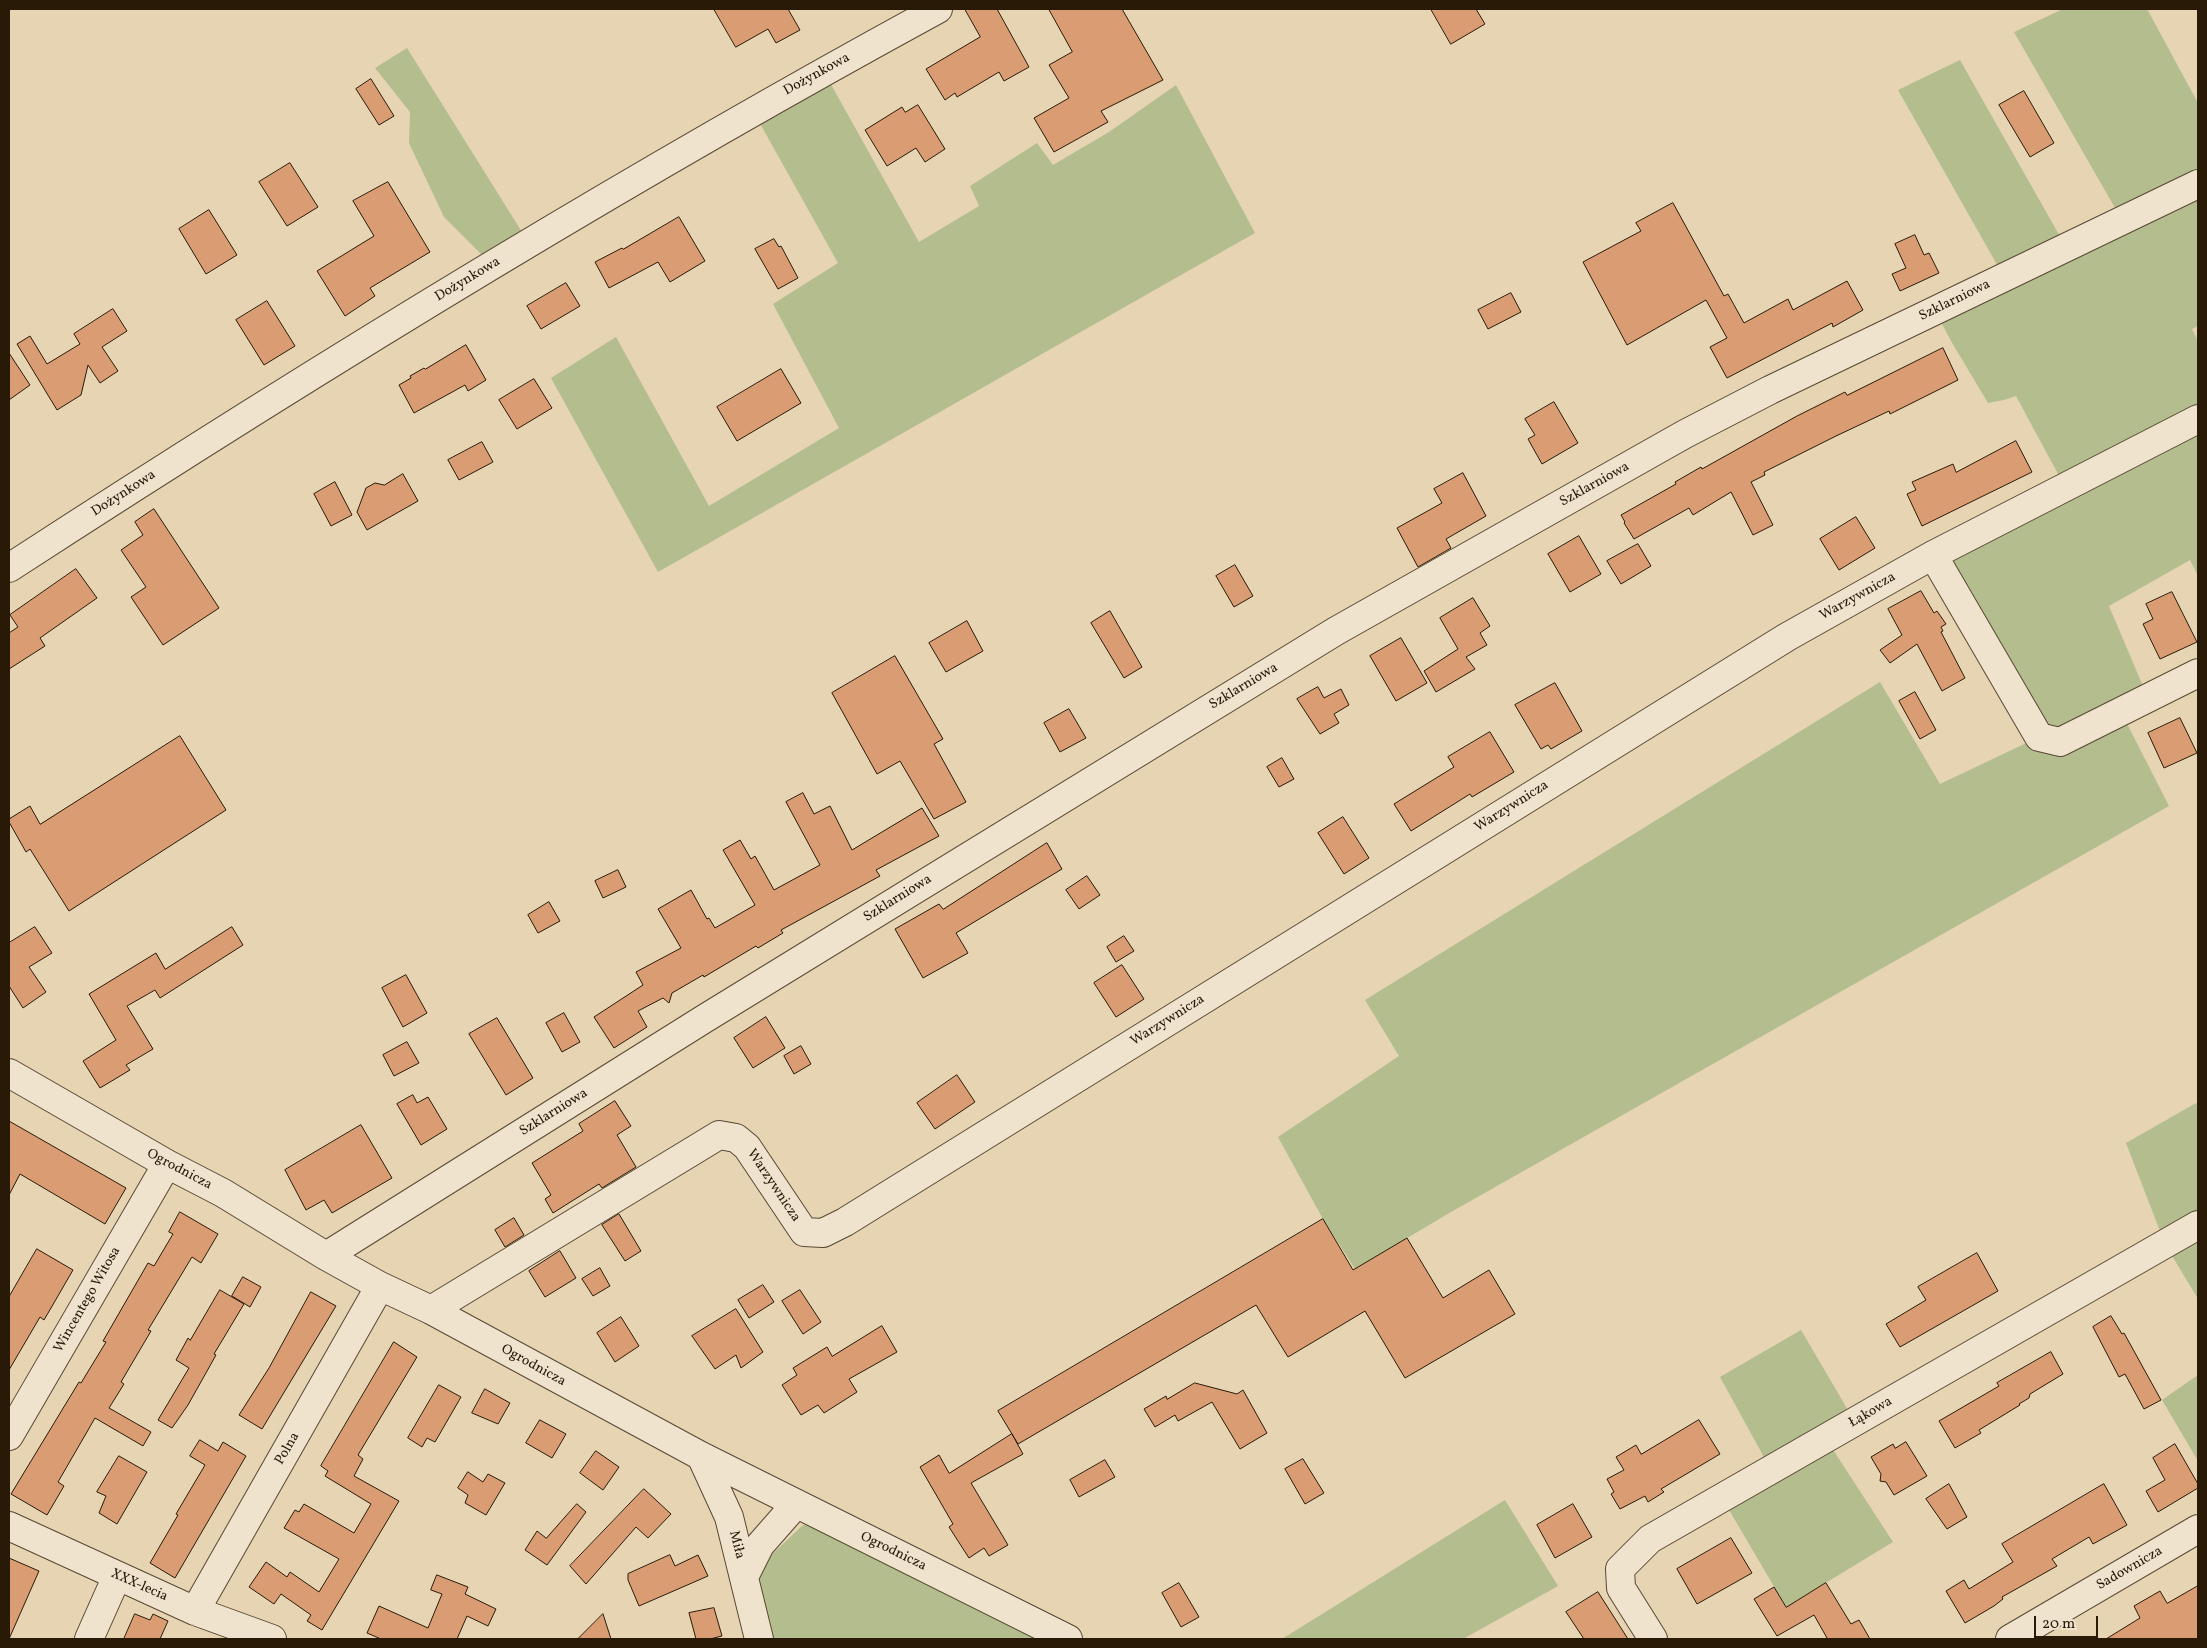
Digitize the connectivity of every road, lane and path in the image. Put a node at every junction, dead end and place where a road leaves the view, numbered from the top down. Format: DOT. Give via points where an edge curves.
graph roads {
  1 [pos="938,9"];
  2 [pos="2198,184"];
  3 [pos="2198,419"];
  4 [pos="1933,555"];
  5 [pos="9,568"];
  6 [pos="2198,673"];
  7 [pos="9,1073"];
  8 [pos="167,1164"];
  9 [pos="2198,1225"];
  10 [pos="326,1256"];
  11 [pos="380,1286"];
  12 [pos="431,1310"];
  13 [pos="9,1436"];
  14 [pos="701,1456"];
  15 [pos="796,1504"];
  16 [pos="9,1526"];
  17 [pos="2198,1529"];
  18 [pos="117,1576"];
  19 [pos="744,1577"];
  20 [pos="195,1611"];
  21 [pos="232,1632"];
  22 [pos="89,1639"];
  23 [pos="272,1639"];
  24 [pos="758,1639"];
  25 [pos="1068,1639"];
  26 [pos="1653,1639"];
  27 [pos="2010,1639"];
  1 -- 5 [label="street, Dożynkowa" via="578,213 257,408"];
  2 -- 10 [label="street, Szklarniowa" via="1685,434 1336,631 696,1024"];
  3 -- 4 [label="street, Warzywnicza"];
  4 -- 6 [label="street" via="2039,737 2060,742"];
  4 -- 12 [label="street, Warzywnicza" via="1787,637 845,1222 823,1232 804,1232 747,1147 736,1138 719,1135"];
  7 -- 8 [label="street, Ogrodnicza"];
  8 -- 10 [label="street, Ogrodnicza" via="223,1193"];
  8 -- 13 [label="street, Wincentego Witosa"];
  9 -- 26 [label="street, Łąkowa" via="1650,1539 1620,1569 1620,1588"];
  10 -- 11 [label="street, Ogrodnicza"];
  11 -- 12 [label="street, Ogrodnicza"];
  11 -- 20 [label="street, Polna"];
  12 -- 14 [label="street, Ogrodnicza"];
  14 -- 15 [label="street, Ogrodnicza"];
  14 -- 19 [label="street, Miła" via="729,1517"];
  15 -- 19 [label="street" via="760,1546"];
  15 -- 25 [label="street, Ogrodnicza"];
  16 -- 18 [label="street, XXX-lecia"];
  17 -- 27 [label="street, Sadownicza"];
  18 -- 20 [label="street, XXX-lecia"];
  18 -- 22 [label="street"];
  19 -- 24 [label="street, Miła"];
  20 -- 21 [label="street, XXX-lecia"];
  21 -- 23 [label="street, XXX-lecia"];
}
